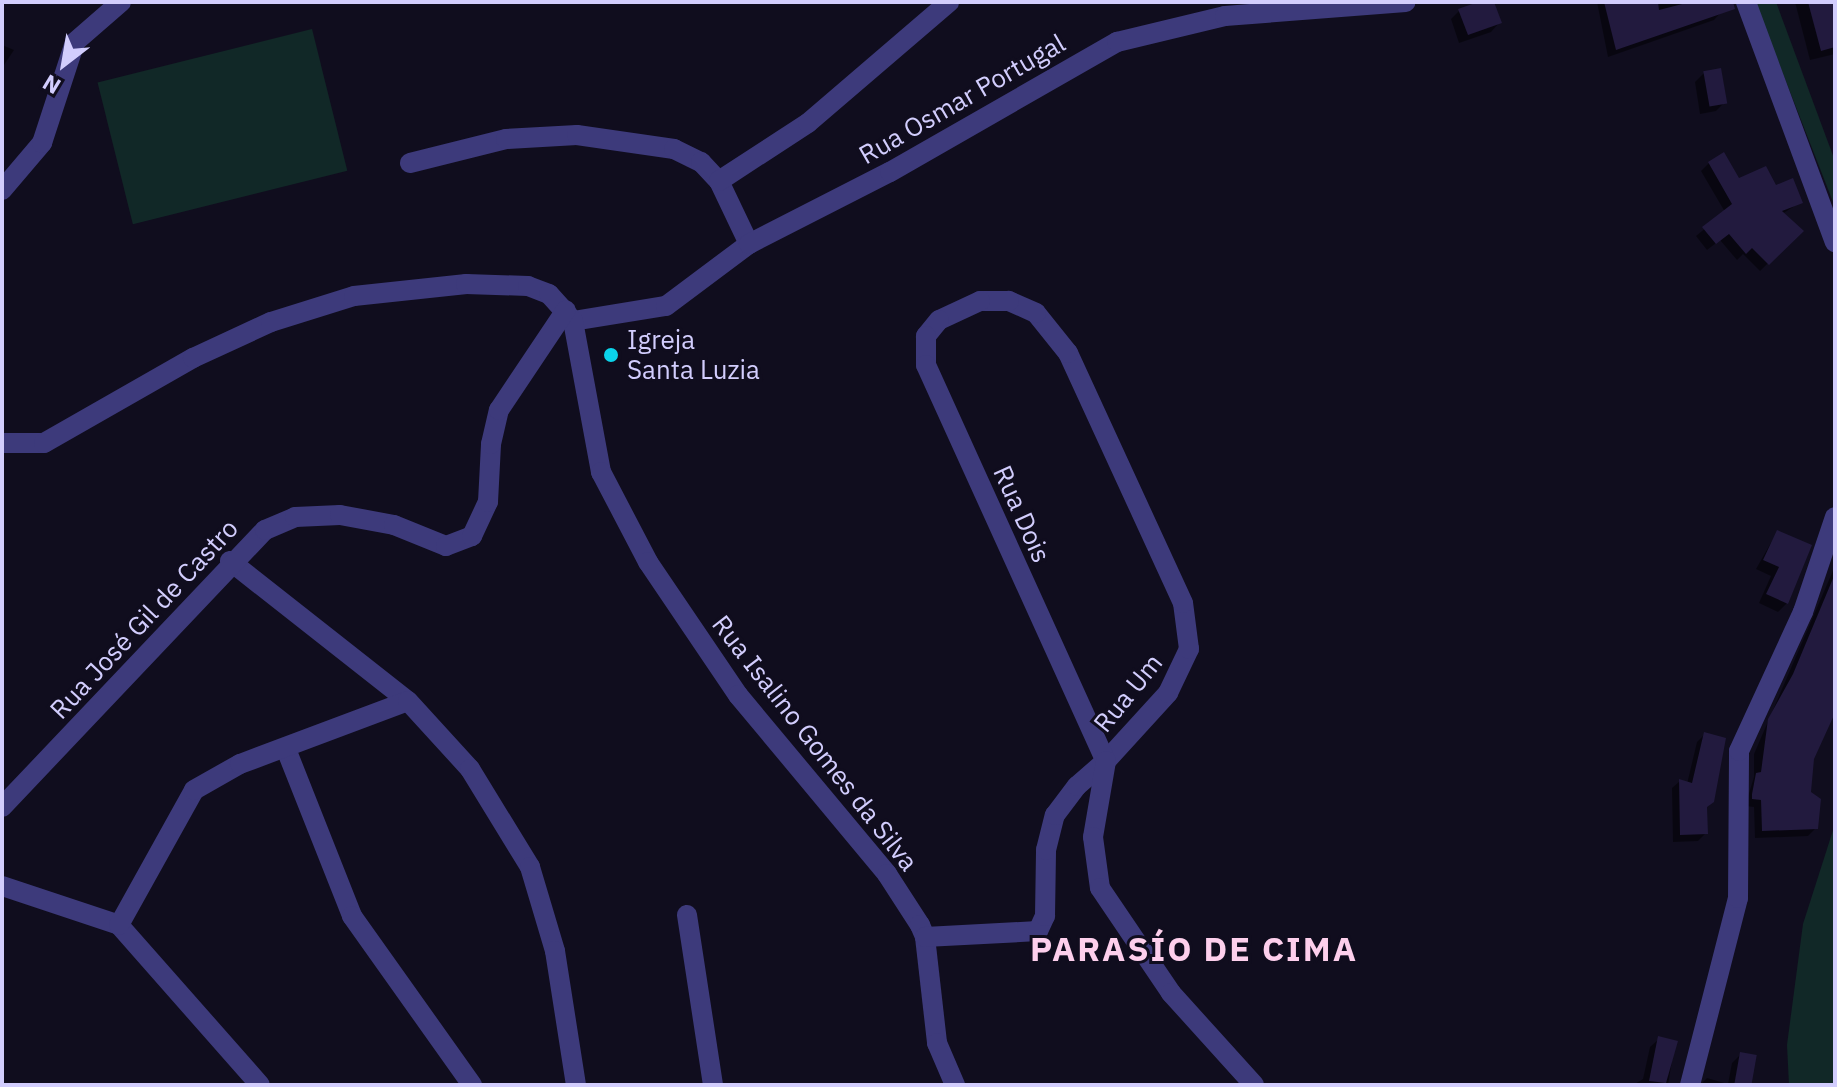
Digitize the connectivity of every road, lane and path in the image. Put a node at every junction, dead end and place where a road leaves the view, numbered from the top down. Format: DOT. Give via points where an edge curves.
graph roads {
  1 [pos="121,2"];
  2 [pos="949,2"];
  3 [pos="1254,2"];
  4 [pos="1405,2"];
  5 [pos="1746,2"];
  6 [pos="1225,16"];
  7 [pos="410,163"];
  8 [pos="719,181"];
  9 [pos="2,190"];
  10 [pos="1835,242"];
  11 [pos="749,244"];
  12 [pos="969,304"];
  13 [pos="570,315"];
  14 [pos="2,443"];
  15 [pos="1835,517"];
  16 [pos="230,561"];
  17 [pos="408,701"];
  18 [pos="286,749"];
  19 [pos="1106,761"];
  20 [pos="2,807"];
  21 [pos="2,886"];
  22 [pos="687,915"];
  23 [pos="119,925"];
  24 [pos="925,937"];
  25 [pos="260,1085"];
  26 [pos="472,1085"];
  27 [pos="576,1085"];
  28 [pos="713,1085"];
  29 [pos="955,1085"];
  30 [pos="1254,1085"];
  31 [pos="1690,1085"];
  1 -- 9 [label="street" via="75,42 42,143"];
  2 -- 8 [label="street" via="808,123"];
  3 -- 6 [label="street"];
  4 -- 6 [label="street, Rua Osmar Portugal"];
  5 -- 10 [label="street"];
  6 -- 11 [label="street, Rua Osmar Portugal" via="1117,42 890,172"];
  7 -- 8 [label="street" via="506,139 577,135 674,149 701,162"];
  8 -- 11 [label="street"];
  11 -- 13 [label="street, Rua Osmar Portugal" via="666,306"];
  12 -- 19 [label="street, Rua Dois" via="929,330 926,365"];
  12 -- 19 [label="street, Rua Um" via="1018,303 1036,313 1060,340 1188,618 1189,649 1179,679"];
  13 -- 14 [label="street" via="538,289 508,284 354,296 271,322 193,358 44,443"];
  13 -- 16 [label="street, Rua José Gil de Castro" via="499,410 485,517 465,542 446,546 374,520 310,515 265,530"];
  13 -- 24 [label="street, Rua Isalino Gomes da Silva" via="601,472 648,562 738,695 887,874"];
  15 -- 31 [label="street" via="1803,612 1739,751 1738,898"];
  16 -- 17 [label="street"];
  16 -- 20 [label="street, Rua José Gil de Castro"];
  17 -- 18 [label="street"];
  17 -- 27 [label="street" via="470,769 530,867 555,951"];
  18 -- 23 [label="street" via="240,764 194,790"];
  18 -- 26 [label="street" via="352,916"];
  19 -- 24 [label="street, Rua Um" via="1077,786 1050,825 1045,916 1038,931"];
  19 -- 30 [label="street" via="1093,837 1100,888 1163,983"];
  21 -- 23 [label="street"];
  22 -- 28 [label="street"];
  23 -- 25 [label="street"];
  24 -- 29 [label="street, Rua Isalino Gomes da Silva" via="937,1043"];
}
